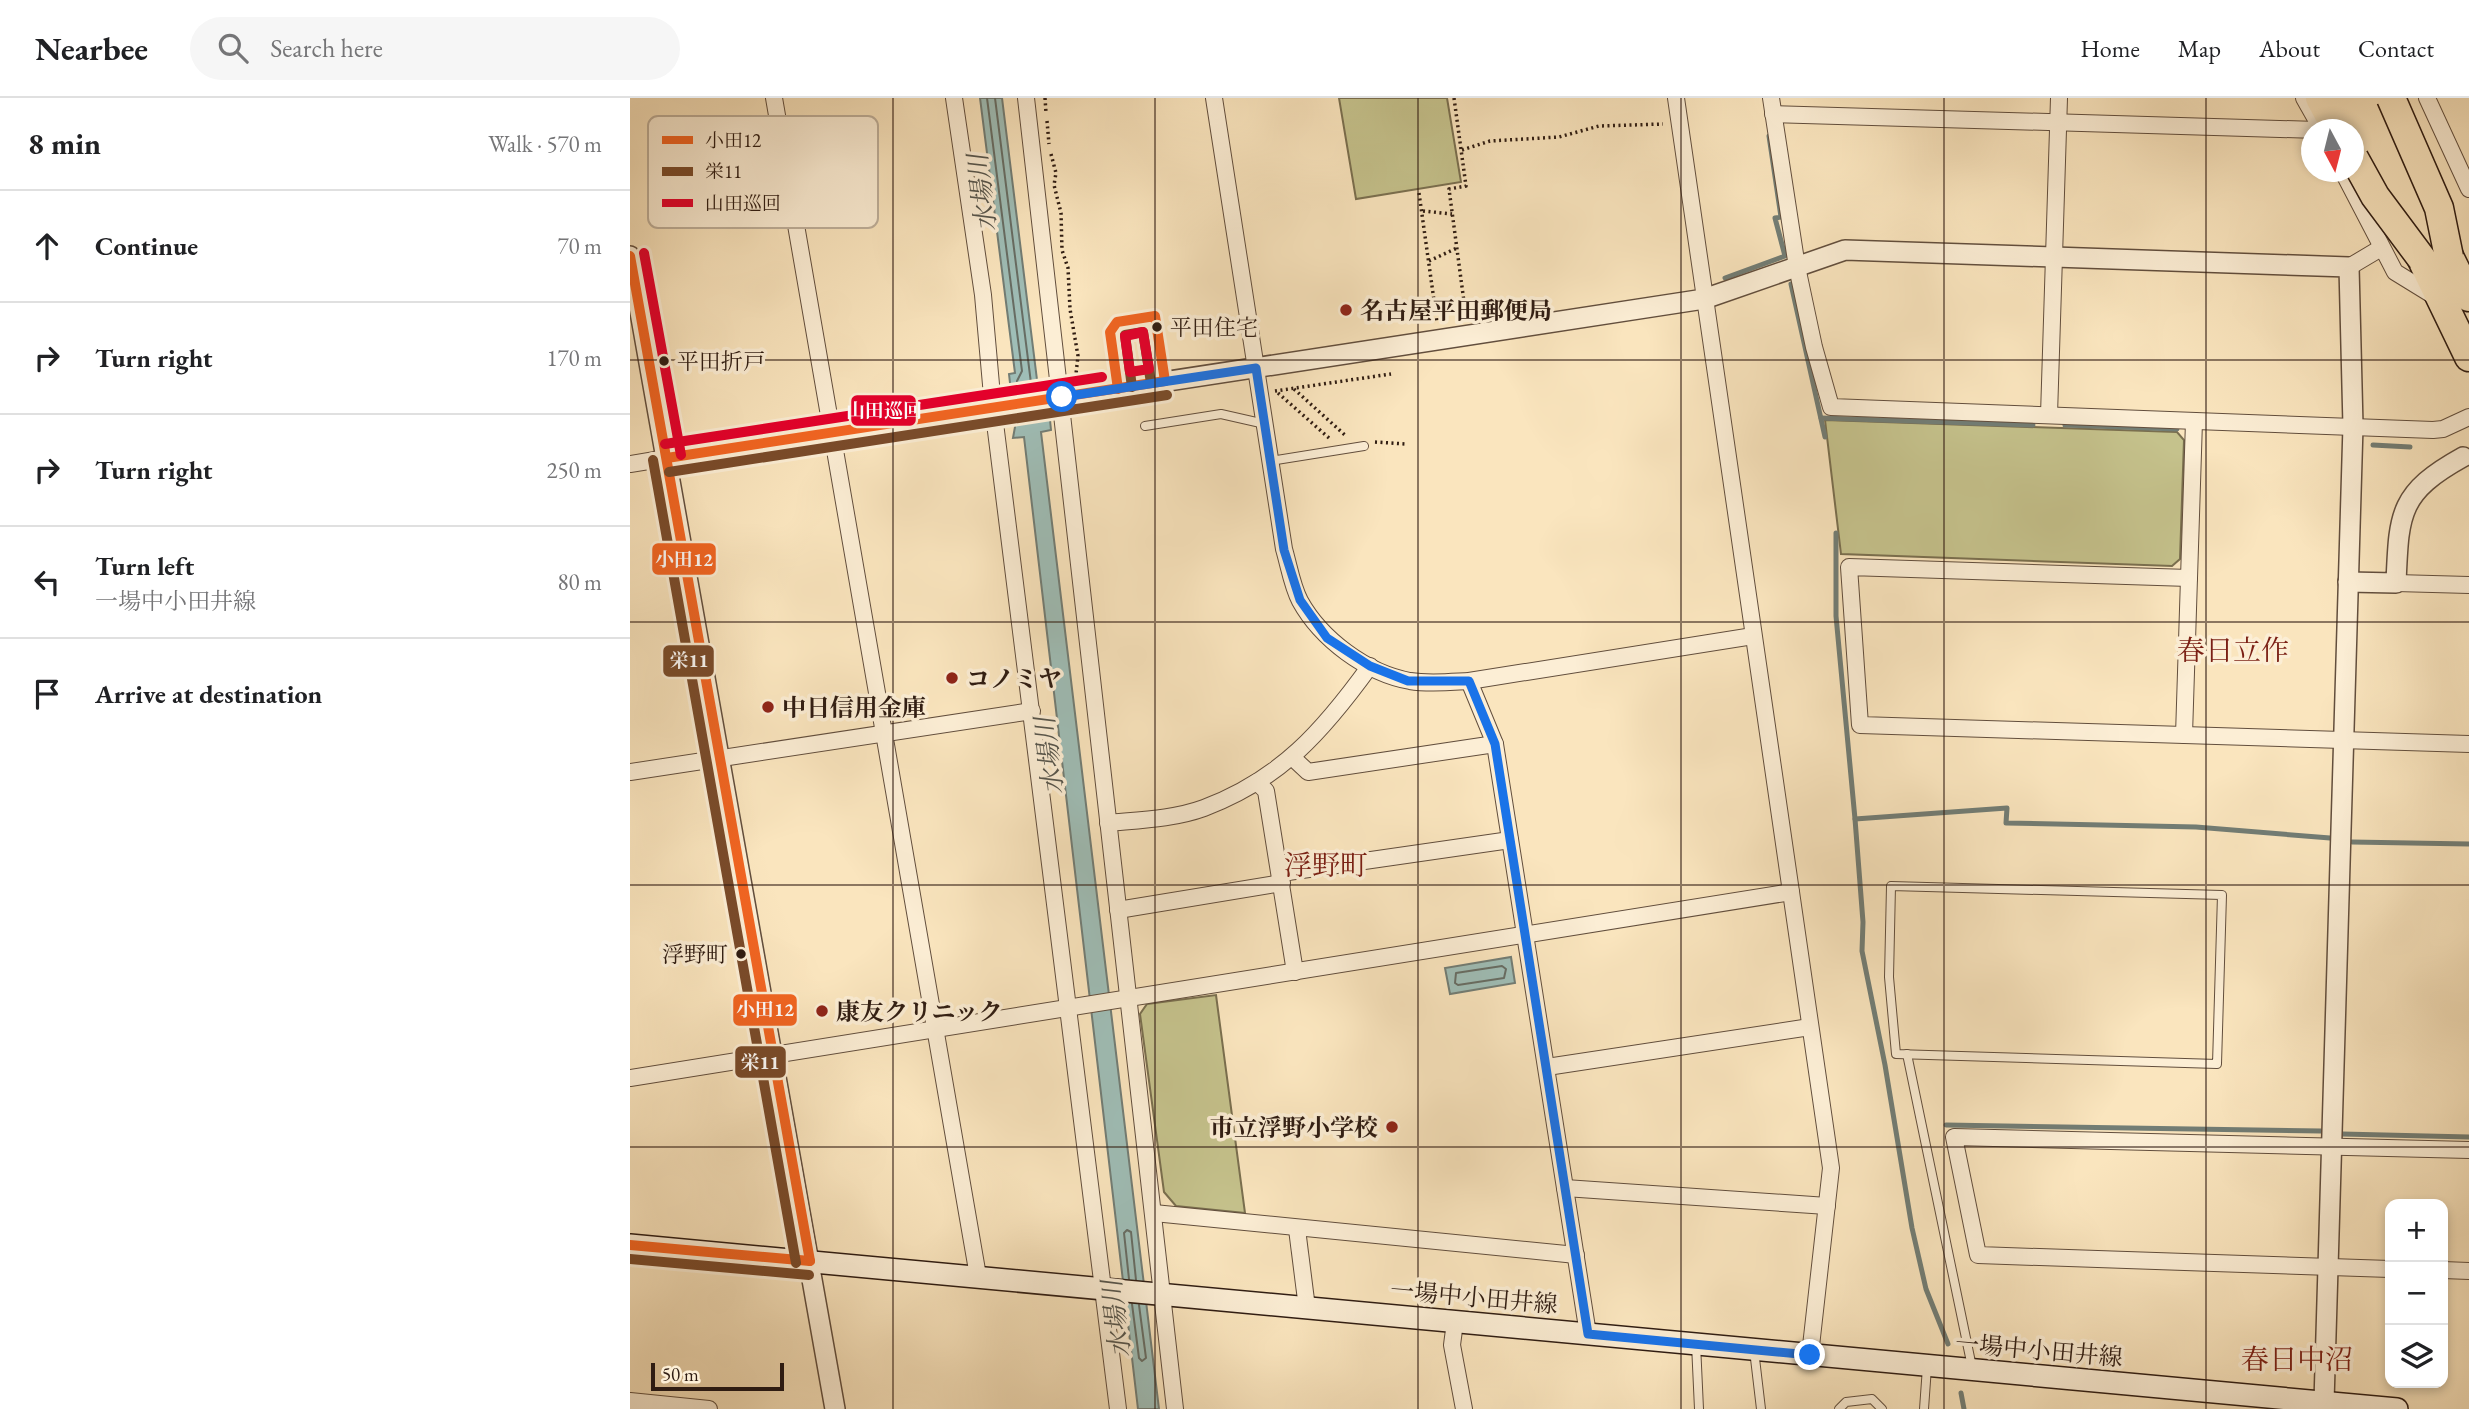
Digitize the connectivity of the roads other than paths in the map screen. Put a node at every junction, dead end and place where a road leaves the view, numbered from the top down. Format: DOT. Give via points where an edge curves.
graph roads {
  1 [pos="774,98"];
  2 [pos="954,98"];
  3 [pos="1026,98"];
  4 [pos="1214,98"];
  5 [pos="1676,98"];
  6 [pos="2059,98"];
  7 [pos="2304,98"];
  8 [pos="2320,98"];
  9 [pos="2344,98"];
  10 [pos="2371,98"];
  11 [pos="2391,98"];
  12 [pos="2427,98"];
  13 [pos="1772,106"];
  14 [pos="777,116"];
  15 [pos="2314,119"];
  16 [pos="2331,119"];
  17 [pos="2057,122"];
  18 [pos="2301,129"];
  19 [pos="2364,176"];
  20 [pos="2348,182"];
  21 [pos="2469,189"];
  22 [pos="797,228"];
  23 [pos="2381,248"];
  24 [pos="630,256"];
  25 [pos="2053,256"];
  26 [pos="2436,258"];
  27 [pos="1797,267"];
  28 [pos="2349,267"];
  29 [pos="2434,296"];
  30 [pos="2469,297"];
  31 [pos="1704,299"];
  32 [pos="2469,357"];
  33 [pos="1256,368"];
  34 [pos="1165,382"];
  35 [pos="1118,389"];
  36 [pos="1057,398"];
  37 [pos="998,406"];
  38 [pos="2049,415"];
  39 [pos="2469,417"];
  40 [pos="2193,421"];
  41 [pos="1265,425"];
  42 [pos="1145,426"];
  43 [pos="2353,426"];
  44 [pos="832,433"];
  45 [pos="1364,443"];
  46 [pos="2463,457"];
  47 [pos="667,458"];
  48 [pos="1270,461"];
  49 [pos="630,464"];
  50 [pos="2189,578"];
  51 [pos="2348,582"];
  52 [pos="2396,583"];
  53 [pos="2469,585"];
  54 [pos="1753,636"];
  55 [pos="1370,666"];
  56 [pos="1469,681"];
  57 [pos="1032,711"];
  58 [pos="883,732"];
  59 [pos="2184,735"];
  60 [pos="2343,740"];
  61 [pos="1495,744"];
  62 [pos="2469,744"];
  63 [pos="1293,758"];
  64 [pos="722,759"];
  65 [pos="630,772"];
  66 [pos="1257,782"];
  67 [pos="1108,823"];
  68 [pos="1510,840"];
  69 [pos="1281,878"];
  70 [pos="1791,892"];
  71 [pos="1118,910"];
  72 [pos="1526,934"];
  73 [pos="1295,972"];
  74 [pos="1125,999"];
  75 [pos="1072,1008"];
  76 [pos="1810,1027"];
  77 [pos="936,1030"];
  78 [pos="1907,1054"];
  79 [pos="774,1055"];
  80 [pos="1547,1067"];
  81 [pos="630,1078"];
  82 [pos="2331,1147"];
  83 [pos="2469,1150"];
  84 [pos="1565,1188"];
  85 [pos="1827,1206"];
  86 [pos="1154,1213"];
  87 [pos="1297,1229"];
  88 [pos="630,1245"];
  89 [pos="1576,1255"];
  90 [pos="810,1261"];
  91 [pos="2327,1267"];
  92 [pos="2385,1269"];
  93 [pos="2448,1270"];
  94 [pos="2469,1271"];
  95 [pos="978,1276"];
  96 [pos="1106,1289"];
  97 [pos="1156,1294"];
  98 [pos="1307,1308"];
  99 [pos="1455,1322"];
  100 [pos="1588,1334"];
  101 [pos="1696,1344"];
  102 [pos="1755,1350"];
  103 [pos="1810,1355"];
  104 [pos="1927,1366"];
  105 [pos="1972,1370"];
  106 [pos="2259,1403"];
  107 [pos="635,1404"];
  108 [pos="2324,1406"];
  109 [pos="709,1409"];
  110 [pos="835,1409"];
  111 [pos="1118,1409"];
  112 [pos="1175,1409"];
  113 [pos="1464,1409"];
  114 [pos="1699,1409"];
  115 [pos="1761,1409"];
  116 [pos="1839,1409"];
  117 [pos="1882,1409"];
  118 [pos="1924,1409"];
  119 [pos="2397,1409"];
  1 -- 14 [label="street"];
  2 -- 37 [label="street"];
  3 -- 36 [label="street"];
  4 -- 33 [label="street"];
  5 -- 31 [label="street"];
  6 -- 17 [label="street"];
  7 -- 15 [label="street"];
  8 -- 16 [label="highway"];
  9 -- 26 [label="highway, bridge"];
  10 -- 26 [label="highway, bridge"];
  11 -- 26 [label="highway, bridge" via="2439,208"];
  12 -- 21 [label="street"];
  13 -- 17 [label="street"];
  13 -- 27 [label="street"];
  17 -- 18 [label="street"];
  17 -- 25 [label="street"];
  19 -- 26 [label="highway, bridge" via="2375,196"];
  20 -- 23 [label="street"];
  22 -- 44 [label="street"];
  23 -- 28 [label="street"];
  23 -- 29 [label="street" via="2398,276"];
  24 -- 47 [label="street"];
  25 -- 27 [label="street" via="1845,250"];
  25 -- 28 [label="street"];
  25 -- 38 [label="street"];
  26 -- 30 [label="highway"];
  26 -- 32 [label="highway"];
  27 -- 31 [label="street"];
  27 -- 38 [label="street" via="1831,407"];
  28 -- 43 [label="street"];
  31 -- 33 [label="street"];
  31 -- 54 [label="street"];
  33 -- 34 [label="street"];
  33 -- 41 [label="street"];
  34 -- 35 [label="street"];
  34 -- 35 [label="lane" via="1155,316 1117,322 1110,332"];
  35 -- 36 [label="street"];
  36 -- 37 [label="street"];
  36 -- 67 [label="street"];
  37 -- 44 [label="street"];
  37 -- 57 [label="street"];
  38 -- 40 [label="street"];
  39 -- 43 [label="street" via="2442,429"];
  40 -- 43 [label="street"];
  40 -- 50 [label="street"];
  41 -- 42 [label="lane" via="1220,414"];
  41 -- 48 [label="street"];
  43 -- 51 [label="street"];
  44 -- 47 [label="street"];
  44 -- 58 [label="street"];
  45 -- 48 [label="lane"];
  46 -- 52 [label="street" via="2432,474 2414,492 2398,532"];
  47 -- 49 [label="street"];
  47 -- 64 [label="street"];
  48 -- 55 [label="street" via="1284,550 1300,600 1327,638"];
  50 -- 59 [label="street"];
  50 -- 59 [label="street" via="1849,567 1860,725"];
  51 -- 52 [label="street"];
  51 -- 60 [label="street"];
  52 -- 53 [label="street"];
  54 -- 56 [label="street"];
  54 -- 70 [label="street"];
  55 -- 56 [label="street" via="1408,681"];
  55 -- 63 [label="street" via="1334,716"];
  56 -- 61 [label="street"];
  57 -- 58 [label="street"];
  57 -- 75 [label="street"];
  58 -- 64 [label="street"];
  58 -- 77 [label="street"];
  59 -- 60 [label="street"];
  60 -- 62 [label="street"];
  60 -- 82 [label="street"];
  61 -- 63 [label="street" via="1308,772"];
  61 -- 68 [label="street"];
  63 -- 66 [label="street"];
  64 -- 65 [label="street"];
  64 -- 79 [label="street"];
  66 -- 67 [label="street" via="1203,808"];
  66 -- 69 [label="street" via="1266,791"];
  67 -- 71 [label="street"];
  68 -- 69 [label="street"];
  68 -- 72 [label="street"];
  69 -- 71 [label="street"];
  69 -- 73 [label="street"];
  70 -- 72 [label="street"];
  70 -- 76 [label="street"];
  71 -- 74 [label="street"];
  72 -- 73 [label="street"];
  72 -- 80 [label="street"];
  73 -- 74 [label="street"];
  74 -- 75 [label="street"];
  74 -- 86 [label="street"];
  75 -- 77 [label="street"];
  75 -- 96 [label="street"];
  76 -- 80 [label="street"];
  76 -- 85 [label="street" via="1831,1168"];
  77 -- 79 [label="street"];
  77 -- 95 [label="street"];
  78 -- 78 [label="lane" via="1896,1054 1889,977 1891,886 2222,895 2217,1064"];
  78 -- 105 [label="lane"];
  79 -- 81 [label="street"];
  79 -- 90 [label="street"];
  80 -- 84 [label="street"];
  82 -- 83 [label="street"];
  82 -- 91 [label="street"];
  82 -- 91 [label="street" via="1954,1137 1978,1255"];
  84 -- 85 [label="street"];
  84 -- 89 [label="street"];
  85 -- 103 [label="street"];
  86 -- 87 [label="street"];
  86 -- 97 [label="street"];
  87 -- 89 [label="street"];
  87 -- 98 [label="street"];
  88 -- 90 [label="main road, 一場中小田井線"];
  89 -- 100 [label="street"];
  90 -- 95 [label="main road, 一場中小田井線"];
  90 -- 110 [label="street"];
  91 -- 92 [label="street"];
  91 -- 108 [label="street"];
  93 -- 94 [label="street"];
  95 -- 96 [label="main road, 一場中小田井線"];
  96 -- 97 [label="main road, 一場中小田井線"];
  96 -- 111 [label="street"];
  97 -- 98 [label="main road, 一場中小田井線"];
  97 -- 112 [label="street"];
  98 -- 99 [label="main road, 一場中小田井線"];
  99 -- 100 [label="main road, 一場中小田井線"];
  99 -- 113 [label="street" via="1452,1345"];
  100 -- 101 [label="main road, 一場中小田井線"];
  101 -- 102 [label="main road, 一場中小田井線"];
  101 -- 114 [label="lane"];
  102 -- 103 [label="main road, 一場中小田井線"];
  102 -- 115 [label="lane"];
  103 -- 104 [label="main road, 一場中小田井線"];
  104 -- 105 [label="main road, 一場中小田井線"];
  104 -- 118 [label="lane"];
  105 -- 106 [label="main road, 一場中小田井線"];
  106 -- 108 [label="main road, 一場中小田井線"];
  107 -- 109 [label="street"];
  108 -- 119 [label="main road, 一場中小田井線"];
  116 -- 117 [label="lane" via="1846,1402 1872,1399"];
}
